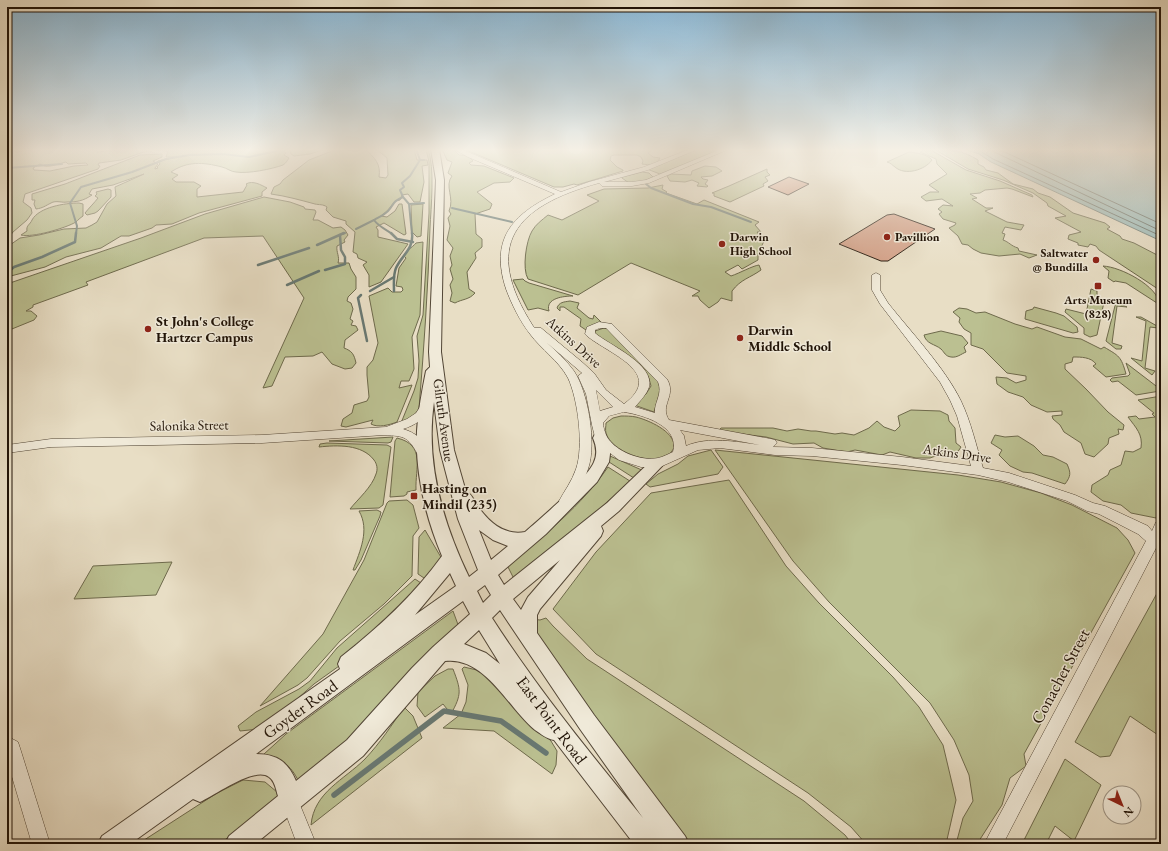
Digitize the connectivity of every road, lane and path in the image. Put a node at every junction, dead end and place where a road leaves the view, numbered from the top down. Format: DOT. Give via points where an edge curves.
graph roads {
  1 [pos="440,189"];
  2 [pos="548,189"];
  3 [pos="575,189"];
  4 [pos="561,194"];
  5 [pos="876,275"];
  6 [pos="523,316"];
  7 [pos="529,326"];
  8 [pos="435,352"];
  9 [pos="426,407"];
  10 [pos="624,408"];
  11 [pos="665,423"];
  12 [pos="371,431"];
  13 [pos="599,432"];
  14 [pos="7,449"];
  15 [pos="812,452"];
  16 [pos="678,454"];
  17 [pos="424,457"];
  18 [pos="657,464"];
  19 [pos="451,466"];
  20 [pos="978,471"];
  21 [pos="613,507"];
  22 [pos="560,509"];
  23 [pos="1156,536"];
  24 [pos="528,538"];
  25 [pos="451,557"];
  26 [pos="488,573"];
  27 [pos="464,590"];
  28 [pos="502,597"];
  29 [pos="480,617"];
  30 [pos="528,636"];
  31 [pos="440,653"];
  32 [pos="276,727"];
  33 [pos="567,742"];
  34 [pos="7,744"];
  35 [pos="290,801"];
  36 [pos="42,844"];
  37 [pos="111,844"];
  38 [pos="237,844"];
  39 [pos="307,844"];
  40 [pos="649,844"];
  41 [pos="677,844"];
  42 [pos="993,844"];
  1 -- 8 [label="street, Gilruth Avenue"];
  2 -- 4 [label="street"];
  3 -- 4 [label="street, Atkins Drive"];
  4 -- 6 [label="street, Atkins Drive" via="544,202 522,218 507,240 504,270 514,300"];
  5 -- 20 [label="street" via="876,290 884,304 944,381 955,400"];
  6 -- 7 [label="street, Atkins Drive"];
  6 -- 10 [label="street, Atkins Drive" via="579,364 602,392"];
  7 -- 13 [label="street, Atkins Drive" via="585,379 592,395"];
  7 -- 22 [label="street, Atkins Drive" via="571,374 577,388 586,449 581,474"];
  8 -- 9 [label="street, Gilruth Avenue"];
  8 -- 19 [label="street, Gilruth Avenue" via="443,424"];
  9 -- 12 [label="street, Salonika Street" via="422,414 410,422 390,429"];
  9 -- 17 [label="street, Gilruth Avenue" via="423,427"];
  10 -- 11 [label="street" via="645,413"];
  10 -- 11 [label="street" via="645,386 645,377 638,367 590,334 590,328 599,325 609,326 664,381 666,391 659,409"];
  10 -- 13 [label="street" via="605,413 598,419"];
  11 -- 15 [label="street, Atkins Drive"];
  11 -- 16 [label="street" via="680,438"];
  12 -- 14 [label="street, Salonika Street" via="262,439 51,443"];
  12 -- 17 [label="street, Salonika Street" via="409,435 420,443"];
  13 -- 18 [label="street" via="613,450 631,460"];
  13 -- 22 [label="street, Goyder Road" via="604,446 602,462 586,484"];
  15 -- 16 [label="street, Atkins Drive" via="775,451 720,444 696,446"];
  15 -- 20 [label="street, Atkins Drive"];
  16 -- 18 [label="street"];
  17 -- 25 [label="street, Gilruth Avenue" via="434,509"];
  18 -- 21 [label="street"];
  19 -- 24 [label="street" via="472,511 486,527 506,540 518,541"];
  19 -- 26 [label="street, Gilruth Avenue" via="466,519"];
  20 -- 23 [label="street, Atkins Drive" via="1040,488 1091,508 1140,536"];
  21 -- 28 [label="street"];
  21 -- 30 [label="street" via="534,603 528,615"];
  22 -- 24 [label="street, Goyder Road"];
  23 -- 42 [label="street, Conacher Street"];
  24 -- 26 [label="street, Goyder Road"];
  25 -- 27 [label="street, Gilruth Avenue"];
  25 -- 32 [label="street" via="436,579 403,614"];
  26 -- 27 [label="street, Goyder Road"];
  26 -- 28 [label="street, Gilruth Avenue"];
  27 -- 29 [label="street, East Point Road"];
  27 -- 32 [label="street, Goyder Road"];
  28 -- 29 [label="street"];
  28 -- 30 [label="street, East Point Road"];
  29 -- 31 [label="street"];
  29 -- 33 [label="street, East Point Road"];
  30 -- 41 [label="street, East Point Road" via="631,784"];
  31 -- 33 [label="street" via="461,652 480,660 501,677 539,719"];
  31 -- 35 [label="street" via="355,748"];
  32 -- 37 [label="street, Goyder Road"];
  33 -- 40 [label="street, East Point Road"];
  34 -- 36 [label="street" via="12,748"];
  35 -- 37 [label="street" via="284,777 271,765 262,763 242,767"];
  35 -- 38 [label="street"];
  35 -- 39 [label="street"];
}
